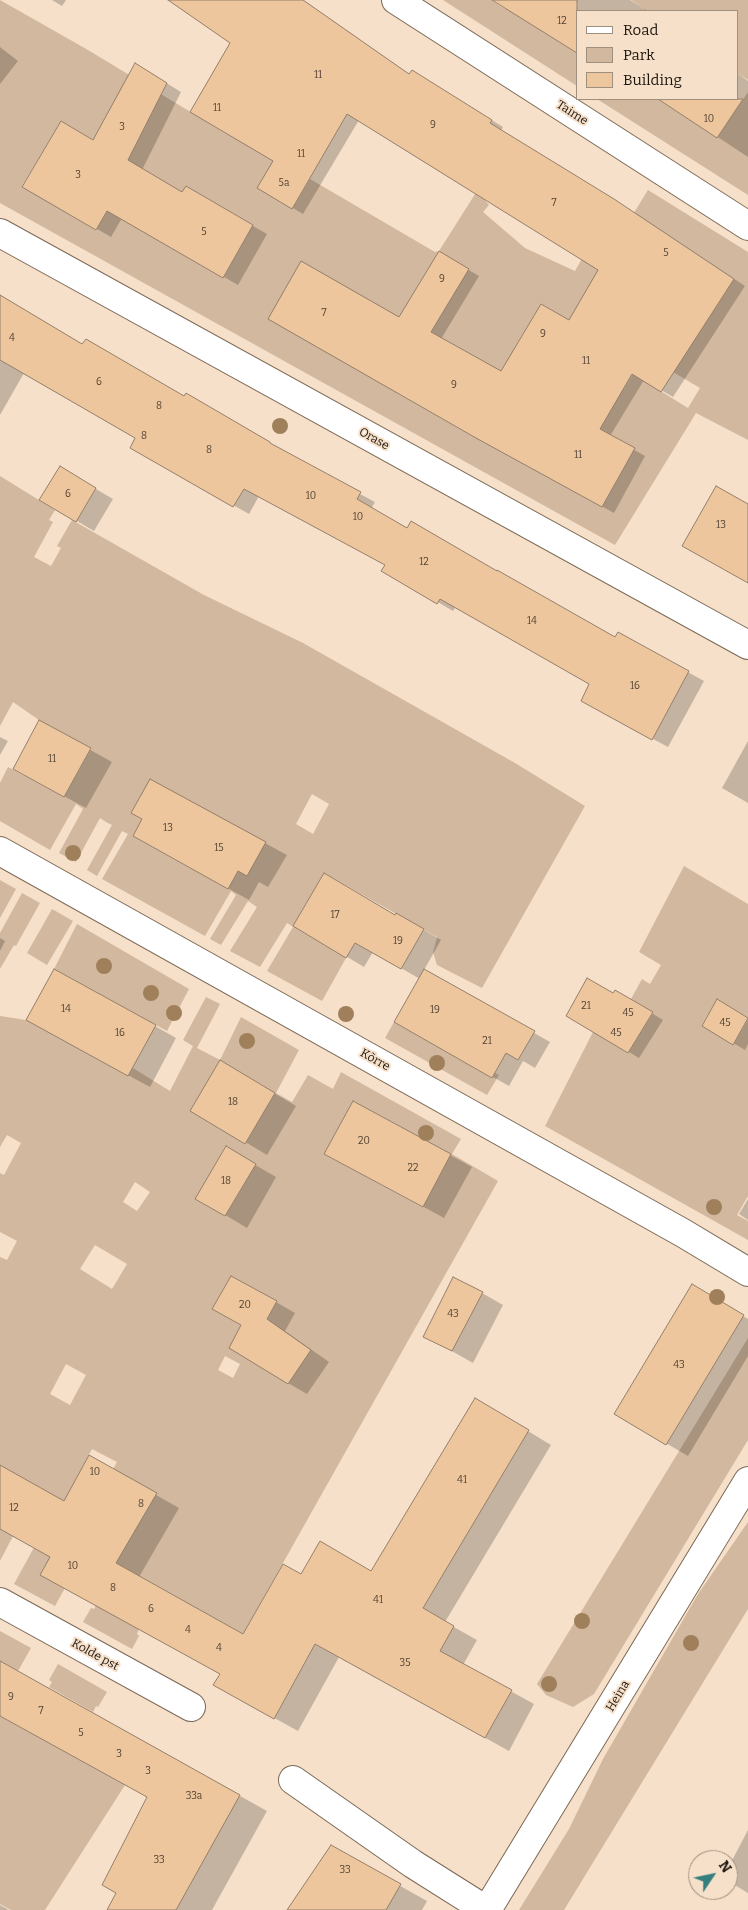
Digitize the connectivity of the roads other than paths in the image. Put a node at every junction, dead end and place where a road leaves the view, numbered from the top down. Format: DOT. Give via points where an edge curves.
graph roads {
  1 [pos="396,0"];
  2 [pos="748,226"];
  3 [pos="0,233"];
  4 [pos="748,645"];
  5 [pos="0,852"];
  6 [pos="748,1272"];
  7 [pos="748,1481"];
  8 [pos="0,1602"];
  9 [pos="190,1707"];
  10 [pos="293,1780"];
  11 [pos="486,1910"];
  1 -- 2 [label="street, Taime"];
  3 -- 4 [label="street, Orase"];
  5 -- 6 [label="street, Kõrre"];
  7 -- 11 [label="street, Heina"];
  8 -- 9 [label="street, Kolde pst"];
  10 -- 11 [label="street" via="412,1864"];
}
